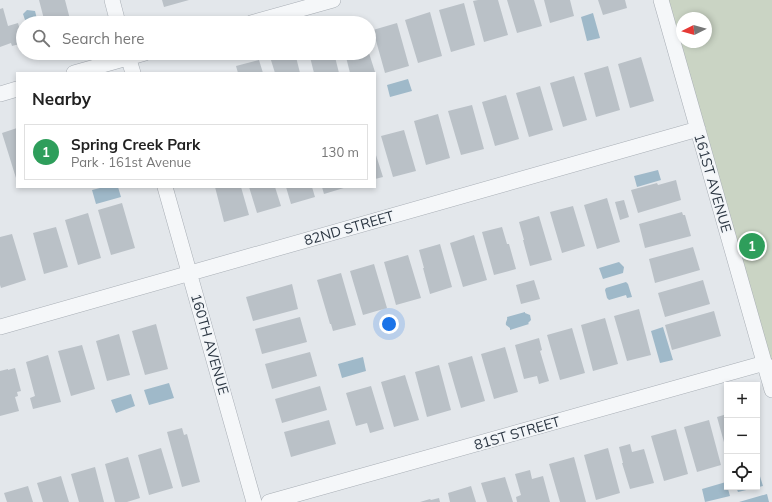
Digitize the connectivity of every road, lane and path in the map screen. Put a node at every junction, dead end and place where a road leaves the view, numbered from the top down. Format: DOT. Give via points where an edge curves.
graph roads {
  1 [pos="112,0"];
  2 [pos="333,0"];
  3 [pos="661,0"];
  4 [pos="116,16"];
  5 [pos="277,16"];
  6 [pos="113,60"];
  7 [pos="129,60"];
  8 [pos="77,72"];
  9 [pos="133,72"];
  10 [pos="16,89"];
  11 [pos="0,94"];
  12 [pos="698,129"];
  13 [pos="165,188"];
  14 [pos="190,274"];
  15 [pos="0,327"];
  16 [pos="765,363"];
  17 [pos="772,390"];
  18 [pos="254,502"];
  19 [pos="269,502"];
  1 -- 4 [label="street"];
  2 -- 5 [label="street"];
  3 -- 12 [label="street, 161ST AVENUE"];
  6 -- 8 [label="street"];
  7 -- 9 [label="street"];
  10 -- 11 [label="street"];
  12 -- 14 [label="street, 82ND STREET"];
  12 -- 16 [label="street, 161ST AVENUE"];
  13 -- 14 [label="street, 160TH AVENUE"];
  14 -- 15 [label="street, 82ND STREET"];
  14 -- 18 [label="street, 160TH AVENUE"];
  16 -- 17 [label="street, 161ST AVENUE"];
  16 -- 19 [label="street, 81ST STREET"];
}
